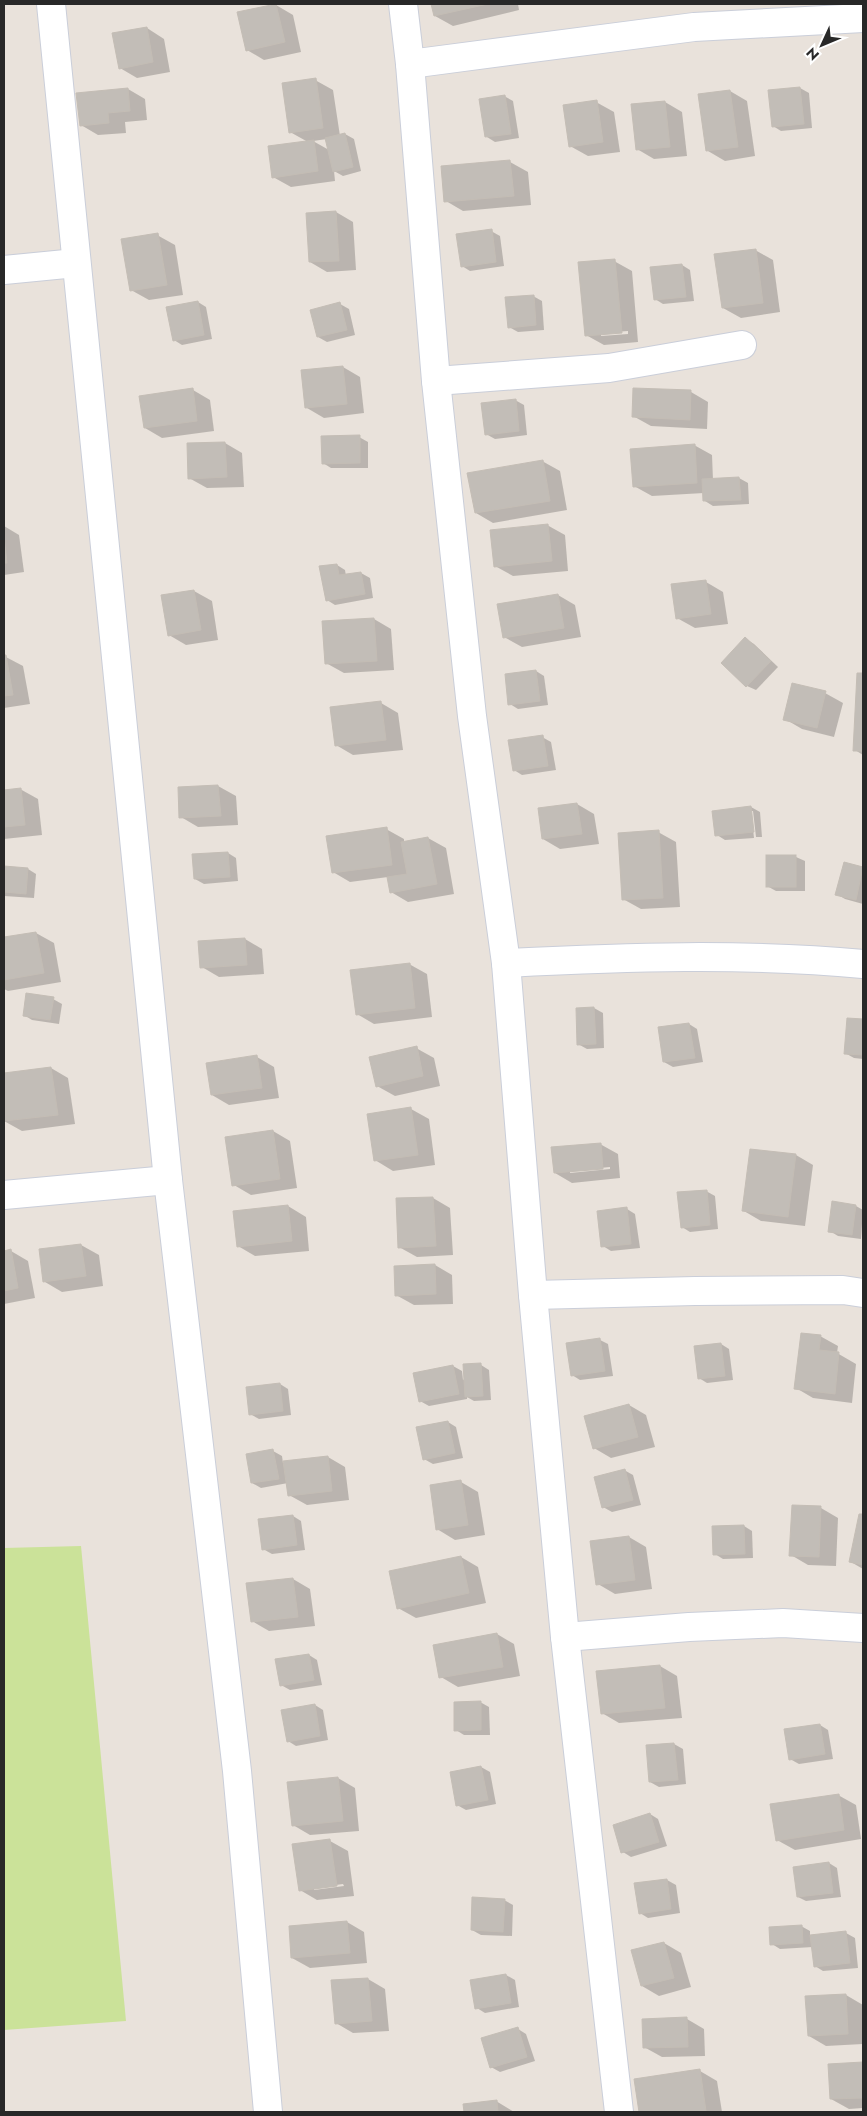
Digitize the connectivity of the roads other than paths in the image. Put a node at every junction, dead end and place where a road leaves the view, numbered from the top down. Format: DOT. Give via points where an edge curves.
graph roads {
  1 [pos="51,4"];
  2 [pos="403,4"];
  3 [pos="863,18"];
  4 [pos="410,64"];
  5 [pos="76,263"];
  6 [pos="4,270"];
  7 [pos="742,345"];
  8 [pos="436,381"];
  9 [pos="506,962"];
  10 [pos="863,964"];
  11 [pos="168,1180"];
  12 [pos="4,1195"];
  13 [pos="863,1293"];
  14 [pos="533,1295"];
  15 [pos="863,1628"];
  16 [pos="566,1636"];
  17 [pos="268,2112"];
  18 [pos="619,2112"];
  1 -- 5 [label="street"];
  2 -- 4 [label="street"];
  3 -- 4 [label="street" via="694,27"];
  4 -- 8 [label="street"];
  5 -- 6 [label="street"];
  5 -- 11 [label="street"];
  7 -- 8 [label="street" via="609,368"];
  8 -- 9 [label="street" via="472,716"];
  9 -- 10 [label="street" via="728,957"];
  9 -- 14 [label="street"];
  11 -- 12 [label="street"];
  11 -- 17 [label="street" via="237,1771"];
  13 -- 14 [label="street" via="844,1290"];
  14 -- 16 [label="street"];
  15 -- 16 [label="street" via="783,1623"];
  16 -- 18 [label="street"];
}
